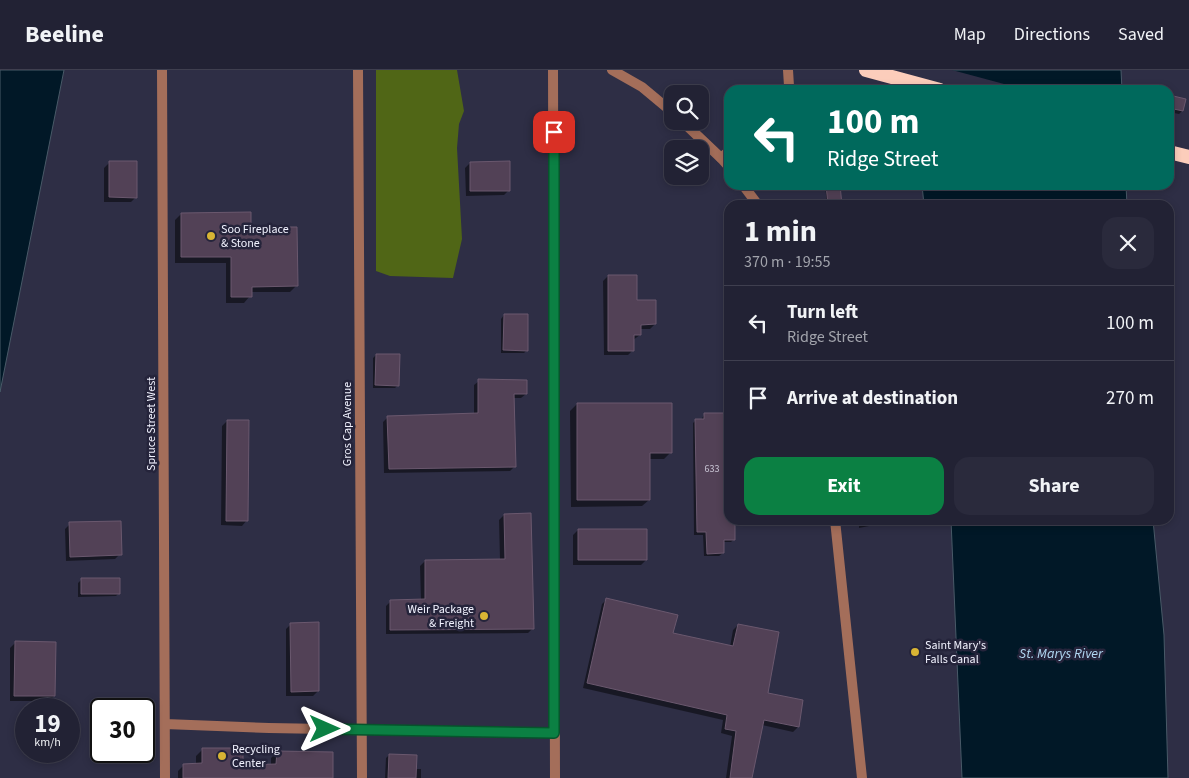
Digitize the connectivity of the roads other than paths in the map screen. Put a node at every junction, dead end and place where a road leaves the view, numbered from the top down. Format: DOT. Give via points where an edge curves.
graph roads {
  1 [pos="162,70"];
  2 [pos="358,70"];
  3 [pos="553,70"];
  4 [pos="612,70"];
  5 [pos="788,70"];
  6 [pos="866,70"];
  7 [pos="788,85"];
  8 [pos="922,85"];
  9 [pos="664,105"];
  10 [pos="694,130"];
  11 [pos="724,153"];
  12 [pos="1174,153"];
  13 [pos="1189,157"];
  14 [pos="836,525"];
  15 [pos="165,724"];
  16 [pos="362,729"];
  17 [pos="554,733"];
  18 [pos="165,778"];
  19 [pos="362,778"];
  20 [pos="554,778"];
  21 [pos="862,778"];
  1 -- 15 [label="street, Spruce Street West"];
  2 -- 16 [label="street, Gros Cap Avenue"];
  3 -- 17 [label="street"];
  4 -- 9 [label="street" via="642,87"];
  5 -- 7 [label="street"];
  6 -- 8 [label="highway"];
  10 -- 11 [label="street"];
  12 -- 13 [label="highway"];
  14 -- 21 [label="street"];
  15 -- 16 [label="street"];
  15 -- 18 [label="street, Spruce Street West"];
  16 -- 17 [label="street"];
  16 -- 19 [label="street, Gros Cap Avenue"];
  17 -- 20 [label="street"];
}
